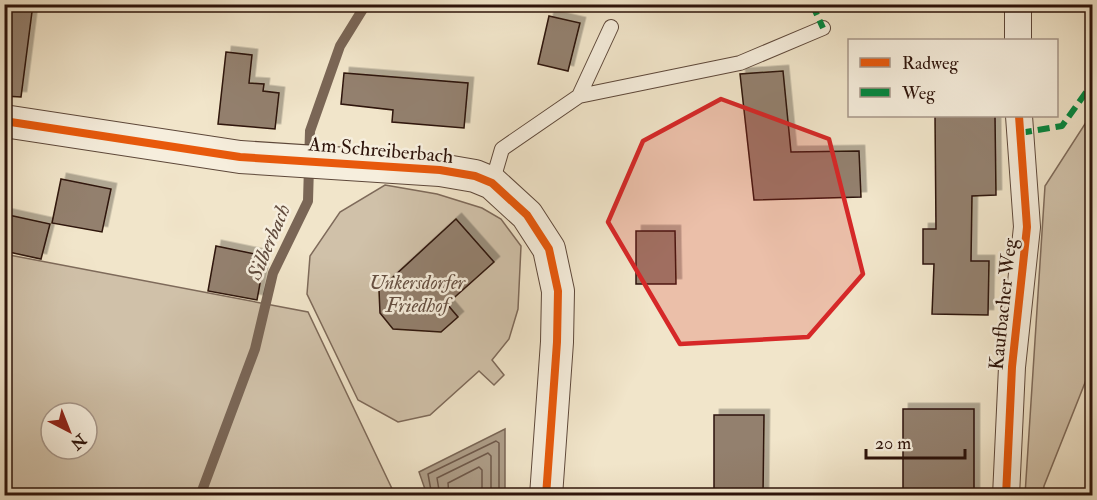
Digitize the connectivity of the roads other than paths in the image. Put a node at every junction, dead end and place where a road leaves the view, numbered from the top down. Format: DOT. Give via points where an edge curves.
graph roads {
  1 [pos="1018,4"];
  2 [pos="611,27"];
  3 [pos="823,28"];
  4 [pos="1018,39"];
  5 [pos="579,96"];
  6 [pos="1019,117"];
  7 [pos="4,121"];
  8 [pos="492,183"];
  9 [pos="546,495"];
  10 [pos="1006,495"];
  1 -- 4 [label="street"];
  2 -- 5 [label="lane"];
  3 -- 5 [label="lane" via="740,63"];
  5 -- 8 [label="lane" via="502,149"];
  6 -- 10 [label="street, Kaufbacher Weg" via="1027,227 1012,367"];
  7 -- 8 [label="street, Am Schreiberbach" via="240,157 440,170"];
  8 -- 9 [label="street, Am Schreiberbach" via="527,215 549,249 558,291"];
}
